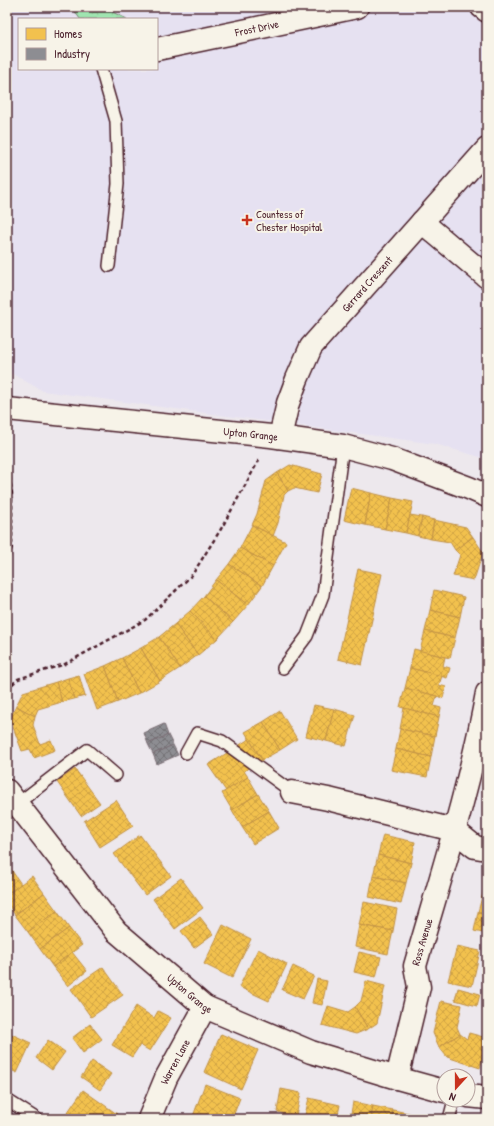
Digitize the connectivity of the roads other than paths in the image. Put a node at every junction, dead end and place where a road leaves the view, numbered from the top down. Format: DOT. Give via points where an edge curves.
graph roads {
  1 [pos="357,7"];
  2 [pos="482,7"];
  3 [pos="487,11"];
  4 [pos="158,49"];
  5 [pos="101,70"];
  6 [pos="487,149"];
  7 [pos="422,222"];
  8 [pos="109,266"];
  9 [pos="487,277"];
  10 [pos="7,409"];
  11 [pos="276,437"];
  12 [pos="343,446"];
  13 [pos="487,496"];
  14 [pos="283,668"];
  15 [pos="487,693"];
  16 [pos="483,733"];
  17 [pos="186,752"];
  18 [pos="116,775"];
  19 [pos="292,792"];
  20 [pos="12,798"];
  21 [pos="454,830"];
  22 [pos="487,849"];
  23 [pos="205,1007"];
  24 [pos="396,1078"];
  25 [pos="436,1090"];
  26 [pos="476,1097"];
  27 [pos="487,1098"];
  28 [pos="7,1100"];
  29 [pos="452,1108"];
  30 [pos="37,1119"];
  31 [pos="149,1119"];
  32 [pos="449,1119"];
  1 -- 4 [label="street, Frost Drive"];
  2 -- 3 [label="street"];
  5 -- 8 [label="lane" via="116,121 118,184"];
  6 -- 7 [label="street, Gerrard Crescent"];
  7 -- 9 [label="street"];
  7 -- 11 [label="street, Gerrard Crescent" via="311,347"];
  10 -- 11 [label="street, Upton Grange"];
  11 -- 12 [label="street, Upton Grange"];
  12 -- 13 [label="street, Upton Grange" via="392,460"];
  12 -- 14 [label="lane" via="323,595 307,636"];
  15 -- 16 [label="street, Ross Avenue"];
  16 -- 21 [label="street, Ross Avenue"];
  17 -- 19 [label="lane" via="197,733 222,741"];
  18 -- 20 [label="lane" via="87,750"];
  19 -- 21 [label="street"];
  20 -- 23 [label="street, Upton Grange" via="116,931"];
  21 -- 22 [label="street" via="475,847"];
  21 -- 24 [label="street, Ross Avenue" via="415,966 419,987"];
  23 -- 24 [label="street, Upton Grange" via="311,1052"];
  23 -- 31 [label="street, Warren Lane" via="166,1078"];
  24 -- 25 [label="street, Upton Grange"];
  26 -- 27 [label="street"];
  28 -- 30 [label="lane"];
  29 -- 32 [label="lane"];
}
